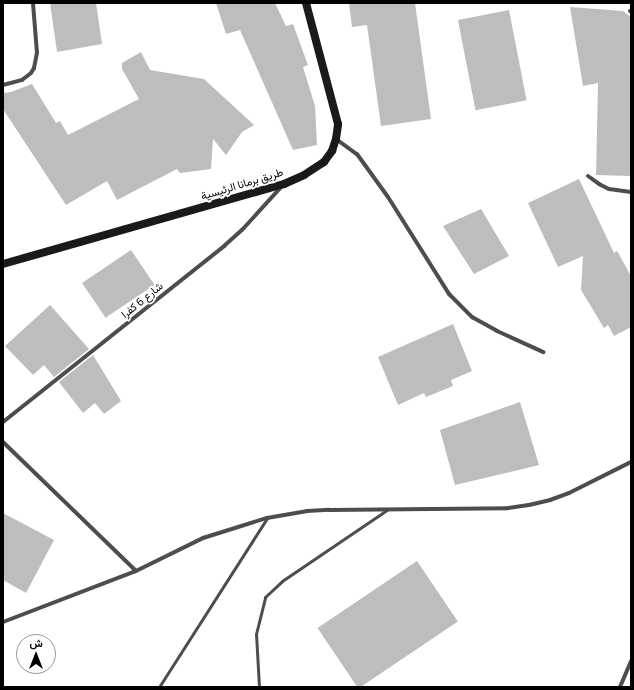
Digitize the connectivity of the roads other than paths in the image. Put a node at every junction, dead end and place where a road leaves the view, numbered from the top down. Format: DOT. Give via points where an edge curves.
graph roads {
  1 [pos="33,3"];
  2 [pos="306,3"];
  3 [pos="3,85"];
  4 [pos="336,139"];
  5 [pos="588,176"];
  6 [pos="284,184"];
  7 [pos="631,192"];
  8 [pos="3,264"];
  9 [pos="543,352"];
  10 [pos="3,422"];
  11 [pos="3,442"];
  12 [pos="631,461"];
  13 [pos="390,508"];
  14 [pos="267,518"];
  15 [pos="136,570"];
  16 [pos="3,622"];
  17 [pos="631,661"];
  18 [pos="159,687"];
  19 [pos="259,687"];
  20 [pos="620,687"];
  1 -- 3 [label="street" via="37,53 34,68 22,80"];
  2 -- 4 [label="main road, طريق برمانا الرئيسية" via="335,110 338,124"];
  4 -- 6 [label="main road, طريق برمانا الرئيسية" via="332,151 324,162"];
  4 -- 9 [label="street" via="357,154 388,197 449,294 472,317"];
  5 -- 7 [label="street" via="609,189"];
  6 -- 8 [label="main road, طريق برمانا الرئيسية"];
  6 -- 10 [label="street, شارع 6 كفرا" via="224,246"];
  11 -- 15 [label="street"];
  12 -- 13 [label="street" via="569,493 529,505 501,508"];
  13 -- 14 [label="street" via="307,511"];
  13 -- 19 [label="lane" via="282,581 265,597 256,634"];
  14 -- 15 [label="street" via="203,538"];
  14 -- 18 [label="lane"];
  15 -- 16 [label="street"];
  17 -- 20 [label="street"];
}
